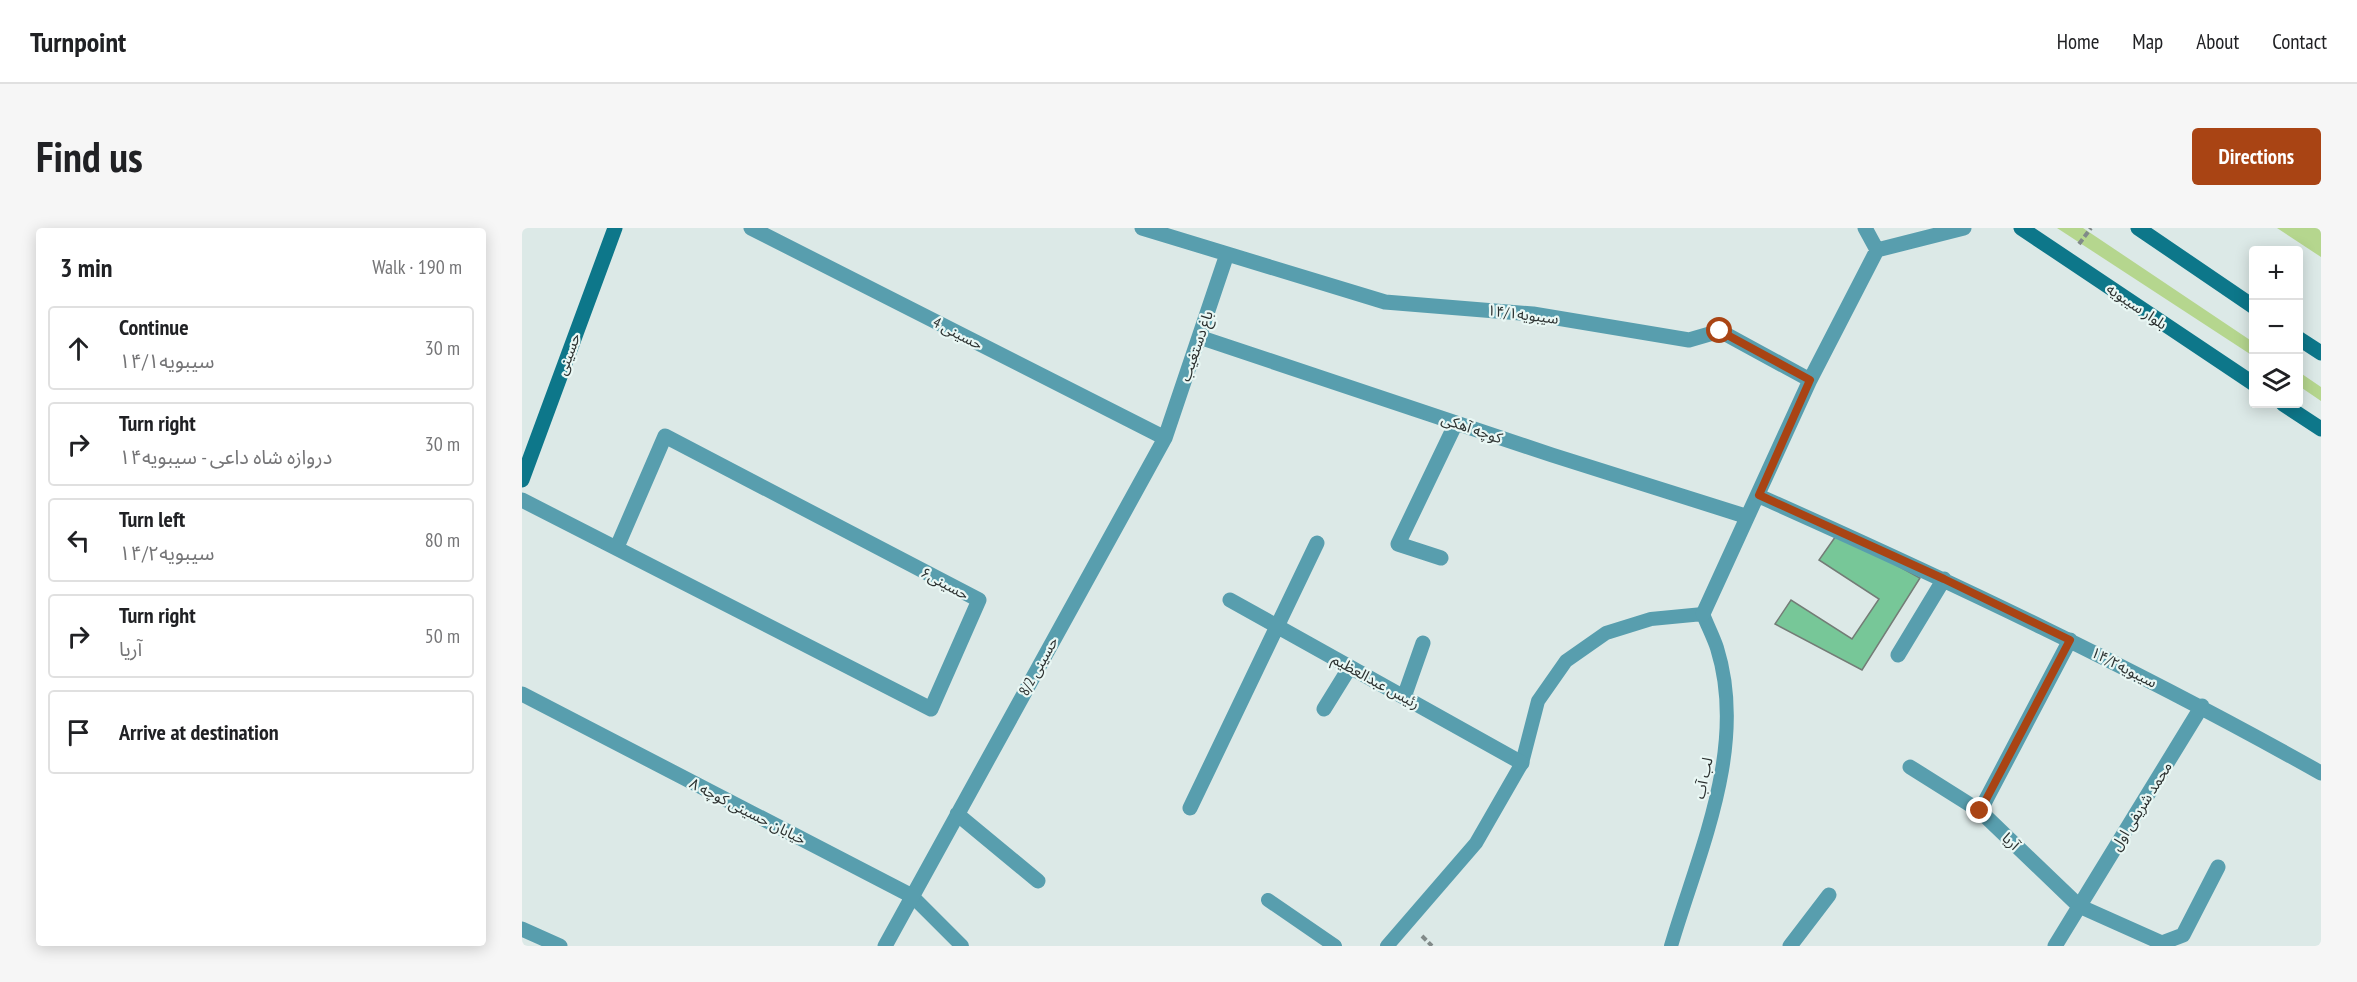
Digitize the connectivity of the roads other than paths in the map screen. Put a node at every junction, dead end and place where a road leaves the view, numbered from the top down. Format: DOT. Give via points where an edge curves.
graph roads {
  1 [pos="615,228"];
  2 [pos="751,228"];
  3 [pos="1143,228"];
  4 [pos="1865,228"];
  5 [pos="1964,228"];
  6 [pos="2021,228"];
  7 [pos="2138,228"];
  8 [pos="1877,250"];
  9 [pos="1227,254"];
  10 [pos="2249,304"];
  11 [pos="1199,337"];
  12 [pos="2303,341"];
  13 [pos="2321,353"];
  14 [pos="1810,380"];
  15 [pos="2249,381"];
  16 [pos="2289,408"];
  17 [pos="1456,423"];
  18 [pos="2321,429"];
  19 [pos="1165,438"];
  20 [pos="522,480"];
  21 [pos="1759,495"];
  22 [pos="522,500"];
  23 [pos="1745,516"];
  24 [pos="1317,543"];
  25 [pos="617,547"];
  26 [pos="1441,558"];
  27 [pos="1944,579"];
  28 [pos="1230,600"];
  29 [pos="1703,614"];
  30 [pos="1277,626"];
  31 [pos="2070,640"];
  32 [pos="1423,643"];
  33 [pos="1898,655"];
  34 [pos="1350,667"];
  35 [pos="522,694"];
  36 [pos="1404,697"];
  37 [pos="2202,706"];
  38 [pos="1324,709"];
  39 [pos="1522,763"];
  40 [pos="1910,767"];
  41 [pos="2321,773"];
  42 [pos="1190,808"];
  43 [pos="1980,811"];
  44 [pos="957,814"];
  45 [pos="2218,867"];
  46 [pos="1038,881"];
  47 [pos="1829,895"];
  48 [pos="912,896"];
  49 [pos="1268,900"];
  50 [pos="2079,906"];
  51 [pos="522,930"];
  52 [pos="560,946"];
  53 [pos="885,946"];
  54 [pos="962,946"];
  55 [pos="1335,946"];
  56 [pos="1387,946"];
  57 [pos="1671,946"];
  58 [pos="1790,946"];
  59 [pos="2055,946"];
  1 -- 20 [label="main road, حسینی"];
  2 -- 19 [label="street, حسینی 4"];
  3 -- 9 [label="street, سیبویه۱۴/۱"];
  4 -- 8 [label="street"];
  5 -- 8 [label="street"];
  6 -- 15 [label="main road, بلوار سیبویه"];
  7 -- 10 [label="main road"];
  8 -- 14 [label="street"];
  9 -- 11 [label="street, باغ دستغیب"];
  9 -- 14 [label="street, سیبویه۱۴/۱" via="1384,302 1533,314 1689,340 1720,331"];
  11 -- 17 [label="street, کوچه آهکی"];
  11 -- 19 [label="street, باغ دستغیب"];
  12 -- 13 [label="main road"];
  14 -- 21 [label="street"];
  16 -- 18 [label="main road"];
  17 -- 23 [label="street, کوچه آهکی"];
  17 -- 26 [label="street" via="1398,544"];
  19 -- 44 [label="street, 8/2 حسینی"];
  21 -- 23 [label="street"];
  21 -- 27 [label="street, سیبویه۱۴/۲"];
  22 -- 25 [label="street, حسینی۶"];
  23 -- 29 [label="street"];
  24 -- 30 [label="street"];
  25 -- 25 [label="street, حسینی۶" via="932,709 979,600 665,436"];
  27 -- 31 [label="street, سیبویه۱۴/۲"];
  27 -- 33 [label="street"];
  28 -- 30 [label="street, رئیس عبدالعظیم"];
  29 -- 39 [label="lane" via="1651,619 1606,633 1566,661 1538,700"];
  29 -- 57 [label="lane, لب آب" via="1717,648 1726,705 1726,750 1713,809"];
  30 -- 34 [label="street, رئیس عبدالعظیم"];
  30 -- 42 [label="street"];
  31 -- 37 [label="street, سیبویه۱۴/۲"];
  31 -- 43 [label="street"];
  32 -- 36 [label="street"];
  34 -- 36 [label="street, رئیس عبدالعظیم"];
  34 -- 38 [label="street"];
  35 -- 48 [label="street, خیابان حسینی کوچه ۸"];
  36 -- 39 [label="street, رئیس عبدالعظیم"];
  37 -- 41 [label="street, سیبویه۱۴/۲"];
  37 -- 50 [label="street, محمد شریفی اول"];
  39 -- 56 [label="lane" via="1476,843"];
  40 -- 43 [label="street, آریا"];
  43 -- 50 [label="street, آریا"];
  44 -- 46 [label="street"];
  44 -- 48 [label="street, 8/2 حسینی"];
  45 -- 50 [label="street, آریا" via="2183,935 2174,941 2162,943"];
  47 -- 58 [label="street"];
  48 -- 53 [label="street, 8/2 حسینی"];
  48 -- 54 [label="lane, خیابان حسینی کوچه ۸"];
  49 -- 55 [label="lane"];
  50 -- 59 [label="street, محمد شریفی اول"];
  51 -- 52 [label="street"];
}
